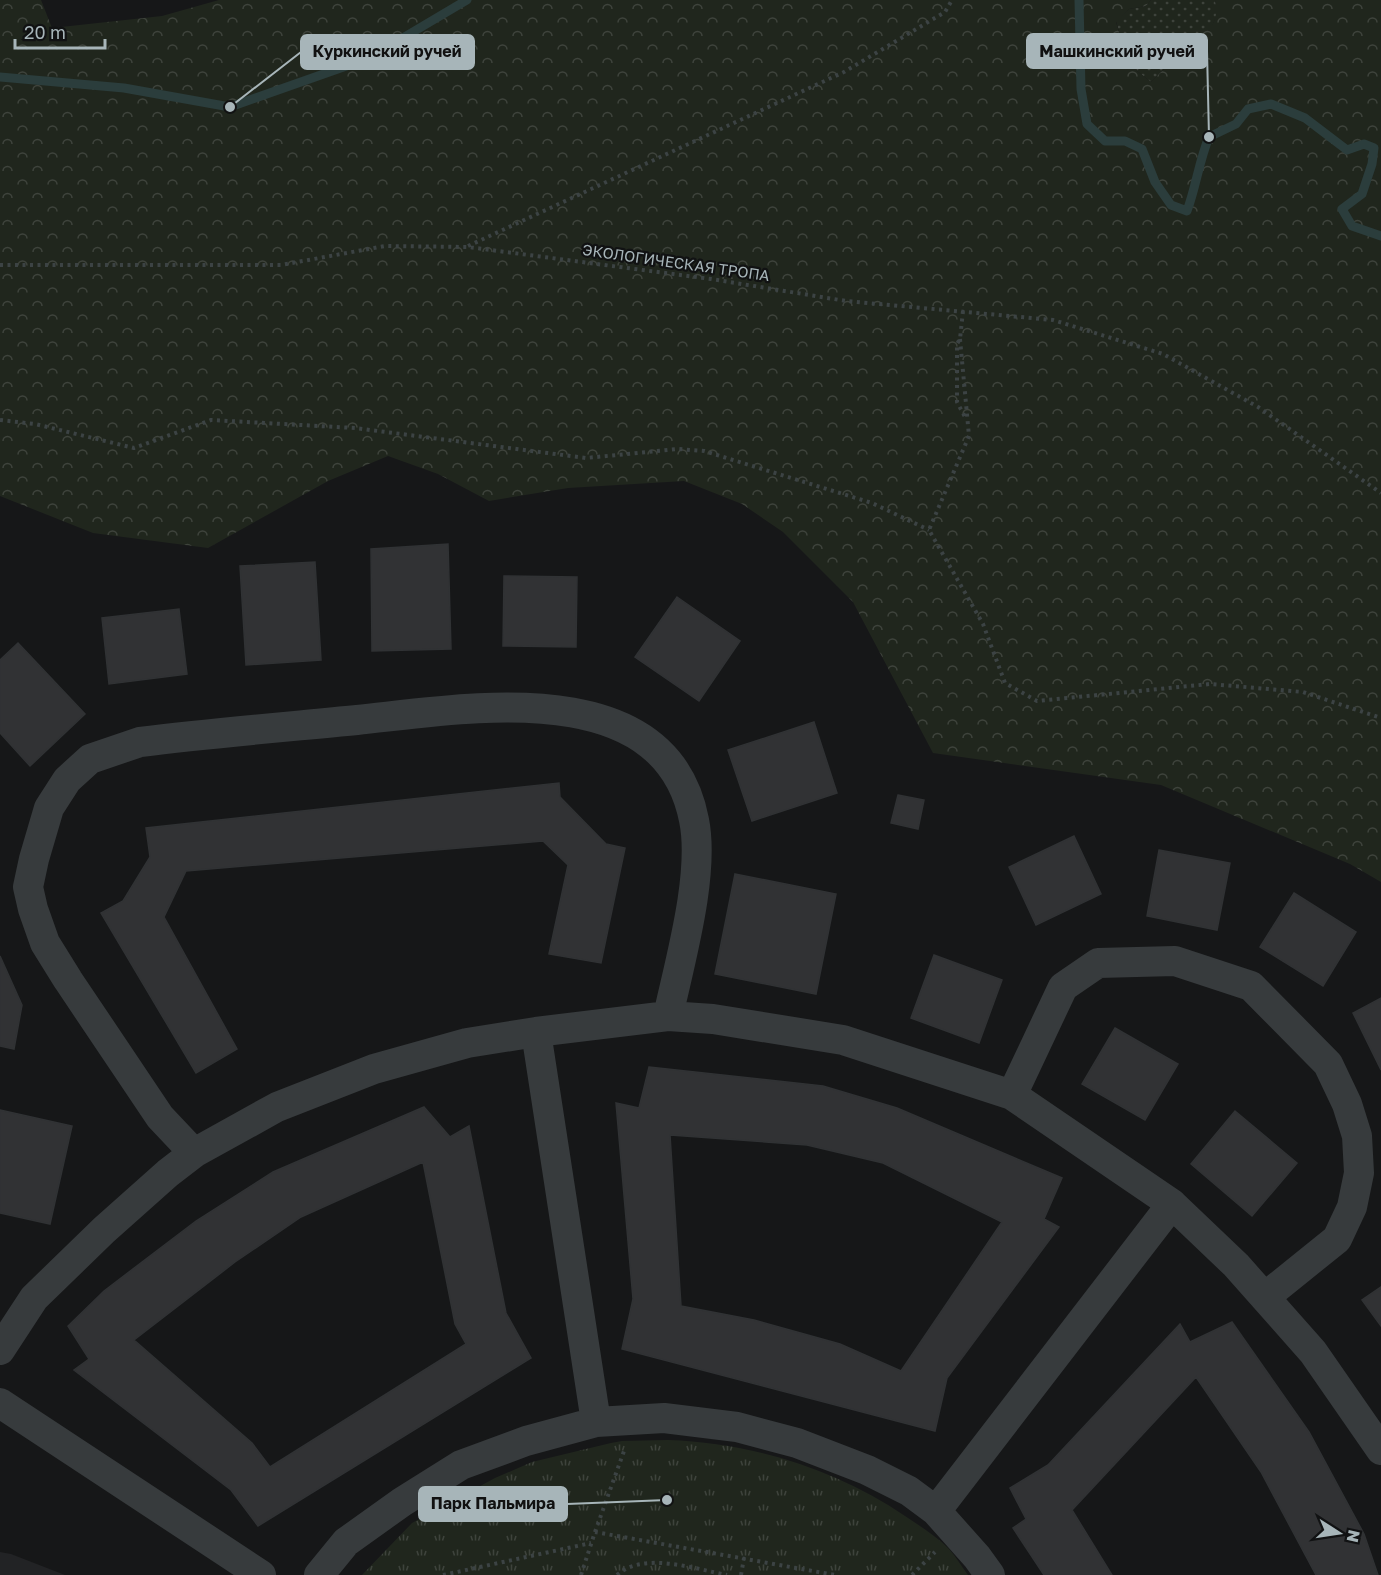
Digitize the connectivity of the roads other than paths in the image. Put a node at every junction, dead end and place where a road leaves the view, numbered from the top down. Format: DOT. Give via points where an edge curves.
graph roads {
  1 [pos="668,1016"];
  2 [pos="536,1032"];
  3 [pos="1012,1095"];
  4 [pos="194,1153"];
  5 [pos="1172,1204"];
  6 [pos="1265,1297"];
  7 [pos="10,1311"];
  8 [pos="0,1350"];
  9 [pos="0,1403"];
  10 [pos="596,1422"];
  11 [pos="1381,1450"];
  12 [pos="936,1511"];
  13 [pos="261,1575"];
  14 [pos="319,1575"];
  15 [pos="990,1575"];
  1 -- 2 [label="lane"];
  1 -- 3 [label="lane" via="713,1019 843,1040"];
  1 -- 4 [label="lane" via="697,863 694,820 682,785 658,749 624,728 553,710 494,707 140,742 90,759 67,780 49,808 28,887 45,943 68,980 160,1117"];
  2 -- 4 [label="lane" via="467,1042 374,1070 277,1107"];
  2 -- 10 [label="lane"];
  3 -- 5 [label="lane"];
  3 -- 6 [label="lane" via="1063,987 1098,963 1175,961 1251,986 1328,1064 1357,1137 1359,1173 1352,1207 1336,1239"];
  4 -- 7 [label="lane" via="104,1230 34,1298"];
  5 -- 6 [label="lane"];
  5 -- 12 [label="lane"];
  6 -- 11 [label="lane" via="1313,1352"];
  7 -- 8 [label="lane"];
  9 -- 13 [label="lane"];
  10 -- 12 [label="lane" via="664,1418 737,1427 797,1443 867,1470 909,1491"];
  10 -- 14 [label="lane" via="526,1441 461,1466 346,1542"];
  12 -- 15 [label="lane"];
}
